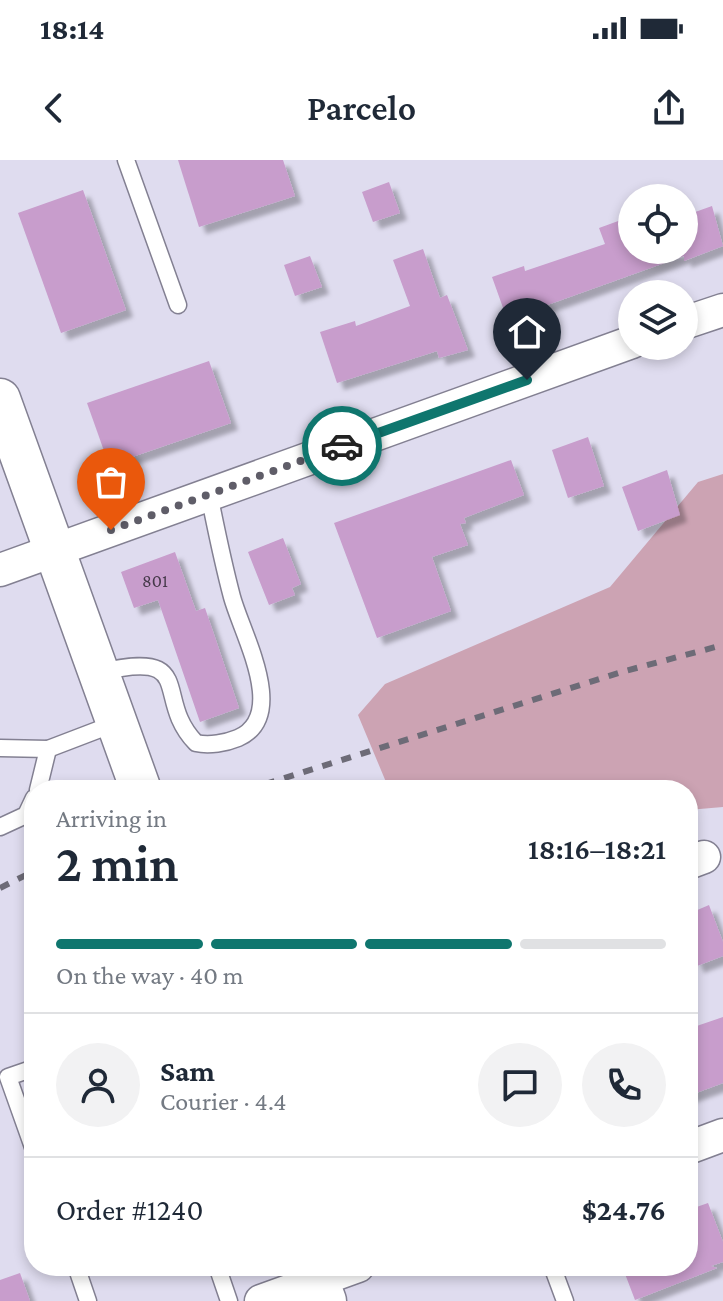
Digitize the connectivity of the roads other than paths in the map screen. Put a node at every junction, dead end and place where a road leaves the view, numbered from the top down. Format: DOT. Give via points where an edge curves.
graph roads {
  1 [pos="126,160"];
  2 [pos="178,305"];
  3 [pos="723,310"];
  4 [pos="698,318"];
  5 [pos="618,347"];
  6 [pos="0,399"];
  7 [pos="209,494"];
  8 [pos="55,550"];
  9 [pos="0,570"];
  10 [pos="99,672"];
  11 [pos="117,723"];
  12 [pos="0,748"];
  13 [pos="48,749"];
  14 [pos="40,780"];
  15 [pos="137,780"];
  16 [pos="24,816"];
  17 [pos="0,827"];
  18 [pos="24,1071"];
  19 [pos="24,1122"];
  20 [pos="723,1135"];
  21 [pos="698,1144"];
  22 [pos="79,1276"];
  23 [pos="220,1276"];
  24 [pos="556,1276"];
  25 [pos="319,1283"];
  26 [pos="88,1301"];
  27 [pos="229,1301"];
  28 [pos="261,1301"];
  29 [pos="565,1301"];
  1 -- 2 [label="lane"];
  3 -- 4 [label="street"];
  5 -- 7 [label="street"];
  6 -- 8 [label="street"];
  7 -- 8 [label="street"];
  7 -- 10 [label="lane" via="233,600 259,678 258,721 234,740 196,743 162,672 143,663"];
  8 -- 9 [label="street"];
  8 -- 10 [label="street"];
  10 -- 11 [label="street"];
  11 -- 13 [label="lane"];
  11 -- 15 [label="street"];
  12 -- 13 [label="lane"];
  13 -- 14 [label="lane"];
  16 -- 17 [label="lane"];
  18 -- 19 [label="lane" via="8,1077"];
  20 -- 21 [label="street"];
  22 -- 26 [label="lane"];
  23 -- 27 [label="lane"];
  24 -- 29 [label="lane"];
  25 -- 28 [label="street"];
}
